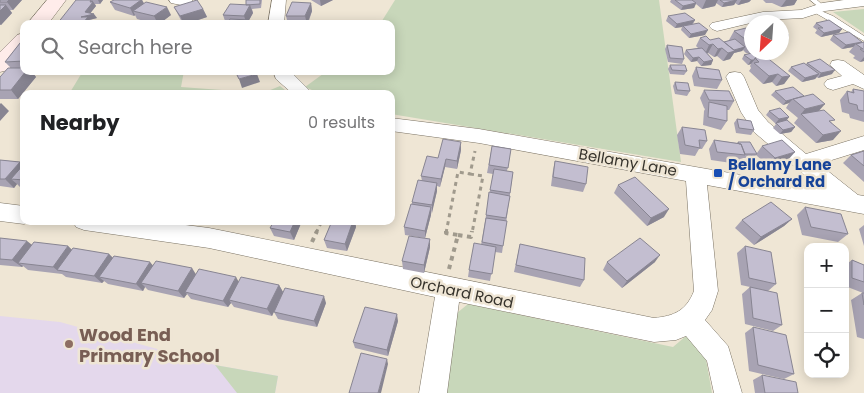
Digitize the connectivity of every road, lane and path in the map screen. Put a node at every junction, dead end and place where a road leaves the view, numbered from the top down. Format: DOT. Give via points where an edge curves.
graph roads {
  1 [pos="57,0"];
  2 [pos="282,2"];
  3 [pos="864,2"];
  4 [pos="816,5"];
  5 [pos="40,20"];
  6 [pos="277,20"];
  7 [pos="717,26"];
  8 [pos="864,39"];
  9 [pos="20,43"];
  10 [pos="0,65"];
  11 [pos="838,65"];
  12 [pos="283,75"];
  13 [pos="860,80"];
  14 [pos="833,84"];
  15 [pos="734,89"];
  16 [pos="300,90"];
  17 [pos="395,125"];
  18 [pos="479,136"];
  19 [pos="864,143"];
  20 [pos="804,162"];
  21 [pos="470,174"];
  22 [pos="696,174"];
  23 [pos="858,204"];
  24 [pos="0,212"];
  25 [pos="20,214"];
  26 [pos="113,225"];
  27 [pos="458,235"];
  28 [pos="446,289"];
  29 [pos="687,320"];
  30 [pos="433,393"];
  31 [pos="728,393"];
  1 -- 5 [label="street"];
  2 -- 6 [label="street"];
  3 -- 4 [label="street"];
  4 -- 7 [label="street" via="803,14 763,16"];
  4 -- 8 [label="lane" via="830,18"];
  9 -- 10 [label="street"];
  11 -- 13 [label="street"];
  12 -- 16 [label="street"];
  13 -- 14 [label="street"];
  15 -- 20 [label="street" via="761,127"];
  17 -- 18 [label="street, Bellamy Lane"];
  18 -- 21 [label="path"];
  18 -- 22 [label="street, Bellamy Lane"];
  19 -- 20 [label="street"];
  20 -- 23 [label="street"];
  21 -- 27 [label="path" via="458,172 446,233"];
  21 -- 27 [label="path" via="484,176 471,237"];
  22 -- 23 [label="street, Bellamy Lane"];
  22 -- 29 [label="street, Orchard Road" via="706,291 699,310"];
  24 -- 25 [label="street"];
  26 -- 28 [label="street, Orchard Road" via="209,238"];
  27 -- 28 [label="path"];
  28 -- 29 [label="street, Orchard Road" via="654,330 676,328"];
  28 -- 30 [label="street"];
  29 -- 31 [label="street" via="719,355"];
}
